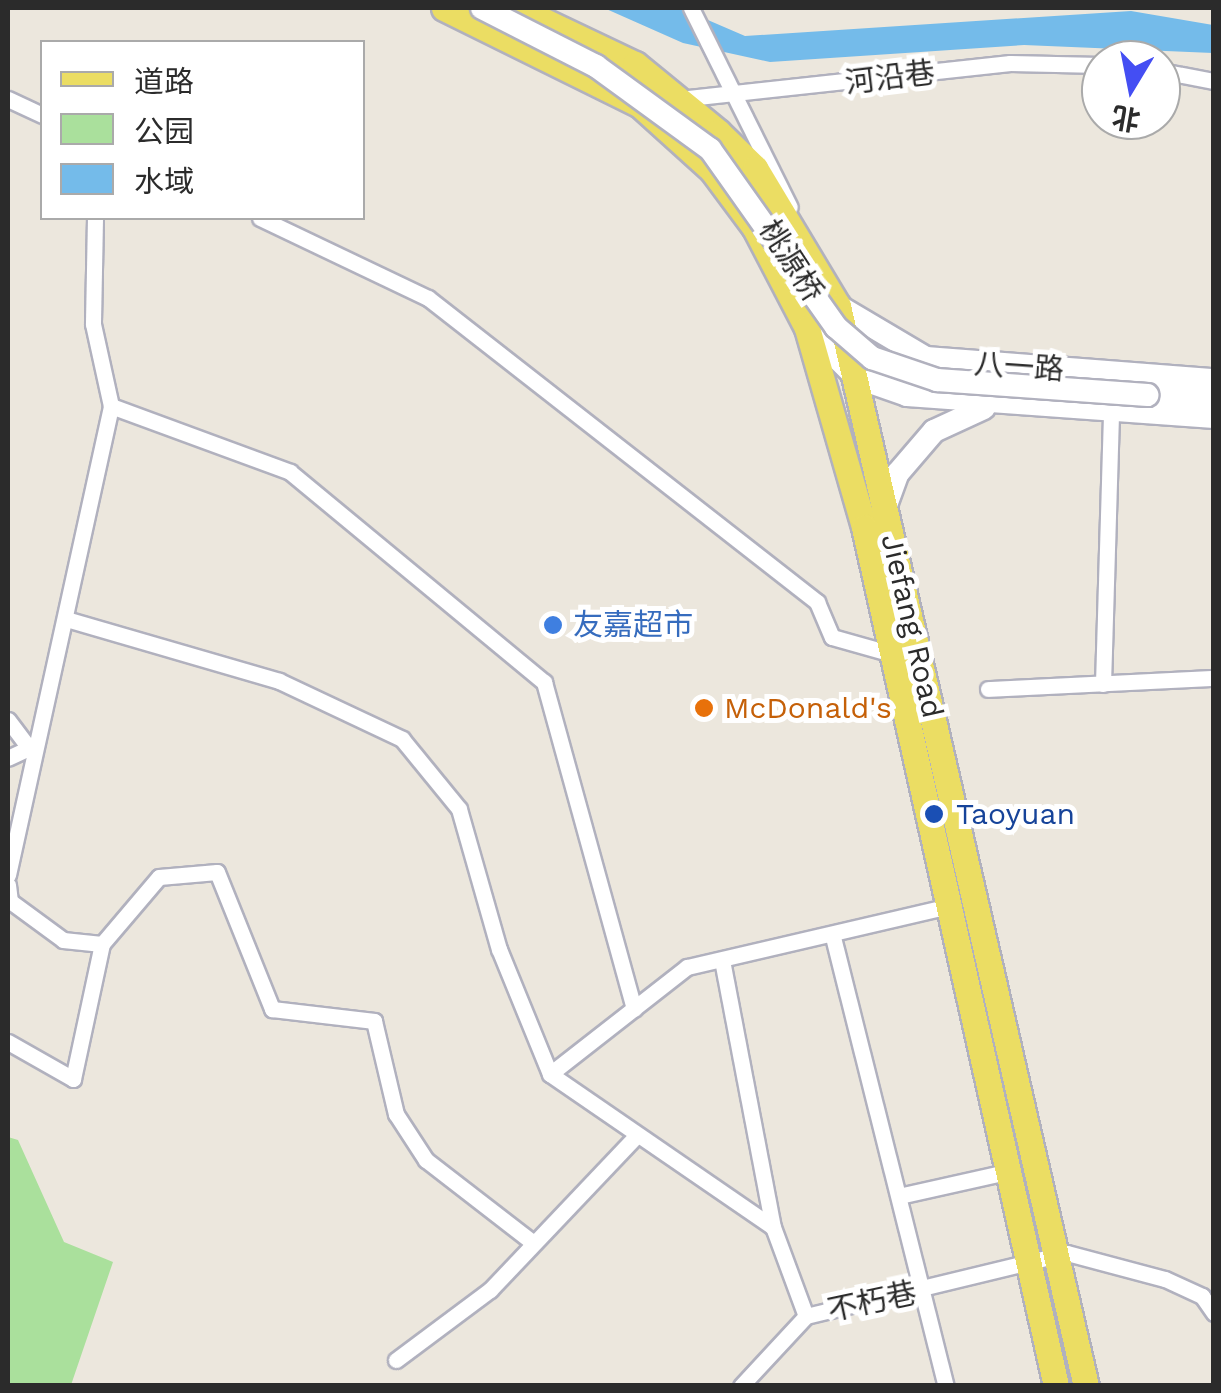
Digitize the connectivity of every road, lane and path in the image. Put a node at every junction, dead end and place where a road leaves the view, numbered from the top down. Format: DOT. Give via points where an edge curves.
graph roads {
  1 [pos="444,8"];
  2 [pos="482,8"];
  3 [pos="517,8"];
  4 [pos="692,8"];
  5 [pos="1081,65"];
  6 [pos="1181,74"];
  7 [pos="1214,80"];
  8 [pos="741,96"];
  9 [pos="8,99"];
  10 [pos="680,99"];
  11 [pos="40,114"];
  12 [pos="95,220"];
  13 [pos="264,220"];
  14 [pos="816,265"];
  15 [pos="838,306"];
  16 [pos="807,328"];
  17 [pos="989,368"];
  18 [pos="856,377"];
  19 [pos="1214,380"];
  20 [pos="1214,400"];
  21 [pos="997,405"];
  22 [pos="111,406"];
  23 [pos="1111,412"];
  24 [pos="1214,417"];
  25 [pos="845,449"];
  26 [pos="885,508"];
  27 [pos="66,619"];
  28 [pos="889,652"];
  29 [pos="1214,678"];
  30 [pos="1103,684"];
  31 [pos="988,689"];
  32 [pos="8,720"];
  33 [pos="29,748"];
  34 [pos="8,758"];
  35 [pos="8,875"];
  36 [pos="8,885"];
  37 [pos="944,907"];
  38 [pos="833,936"];
  39 [pos="102,944"];
  40 [pos="722,960"];
  41 [pos="634,1009"];
  42 [pos="8,1042"];
  43 [pos="550,1074"];
  44 [pos="636,1136"];
  45 [pos="1006,1172"];
  46 [pos="899,1196"];
  47 [pos="773,1227"];
  48 [pos="532,1242"];
  49 [pos="1042,1259"];
  50 [pos="922,1291"];
  51 [pos="1214,1313"];
  52 [pos="806,1316"];
  53 [pos="396,1360"];
  54 [pos="741,1386"];
  55 [pos="946,1386"];
  56 [pos="1056,1386"];
  57 [pos="1086,1386"];
  1 -- 16 [label="main road, Jiefang Road" via="640,105 712,170 755,228"];
  2 -- 20 [label="main road, 桃源桥, bridge" via="596,66 710,149 836,327 872,358 937,380"];
  3 -- 10 [label="main road, Jiefang Road" via="635,64"];
  4 -- 8 [label="street"];
  5 -- 8 [label="street, 河沿巷" via="1010,64"];
  6 -- 7 [label="street"];
  8 -- 10 [label="street, 河沿巷"];
  8 -- 14 [label="street"];
  9 -- 11 [label="street"];
  10 -- 14 [label="main road, Jiefang Road" via="754,168"];
  12 -- 22 [label="street" via="93,324"];
  13 -- 28 [label="street" via="428,298 817,602 832,637"];
  14 -- 15 [label="main road, Jiefang Road"];
  15 -- 17 [label="main road, 八一路" via="926,358"];
  15 -- 18 [label="main road, Jiefang Road"];
  16 -- 18 [label="main road"];
  16 -- 25 [label="main road, Jiefang Road"];
  17 -- 18 [label="main road"];
  17 -- 19 [label="main road, 八一路"];
  18 -- 21 [label="main road" via="907,394"];
  18 -- 25 [label="main road" via="843,409"];
  18 -- 26 [label="main road, Jiefang Road"];
  21 -- 23 [label="main road"];
  21 -- 26 [label="main road" via="934,431 898,473"];
  22 -- 27 [label="street"];
  22 -- 41 [label="street" via="290,472 544,682"];
  23 -- 24 [label="main road"];
  23 -- 30 [label="street"];
  25 -- 28 [label="main road, Jiefang Road"];
  26 -- 49 [label="main road, Jiefang Road"];
  27 -- 33 [label="street"];
  27 -- 43 [label="street" via="280,681 402,739 459,809 499,949"];
  28 -- 37 [label="main road, Jiefang Road"];
  29 -- 30 [label="street"];
  30 -- 31 [label="street"];
  32 -- 33 [label="street"];
  33 -- 34 [label="street"];
  33 -- 35 [label="street"];
  36 -- 39 [label="street" via="10,901 63,940"];
  37 -- 38 [label="street"];
  37 -- 45 [label="main road, Jiefang Road"];
  38 -- 40 [label="street"];
  38 -- 46 [label="street"];
  39 -- 42 [label="street" via="73,1079"];
  39 -- 48 [label="street" via="159,877 217,872 272,1009 374,1021 396,1114 426,1160"];
  40 -- 41 [label="street" via="687,967"];
  40 -- 47 [label="street"];
  41 -- 43 [label="street"];
  43 -- 44 [label="street"];
  44 -- 47 [label="street"];
  44 -- 48 [label="street"];
  45 -- 46 [label="street"];
  45 -- 49 [label="main road, Jiefang Road"];
  46 -- 50 [label="street"];
  47 -- 52 [label="street"];
  48 -- 53 [label="street" via="490,1290"];
  49 -- 50 [label="street, 不朽巷"];
  49 -- 51 [label="street" via="1165,1279 1202,1296"];
  49 -- 56 [label="main road"];
  49 -- 57 [label="main road, Jiefang Road"];
  50 -- 52 [label="street, 不朽巷"];
  50 -- 55 [label="street"];
  52 -- 54 [label="street, 不朽巷"];
}
